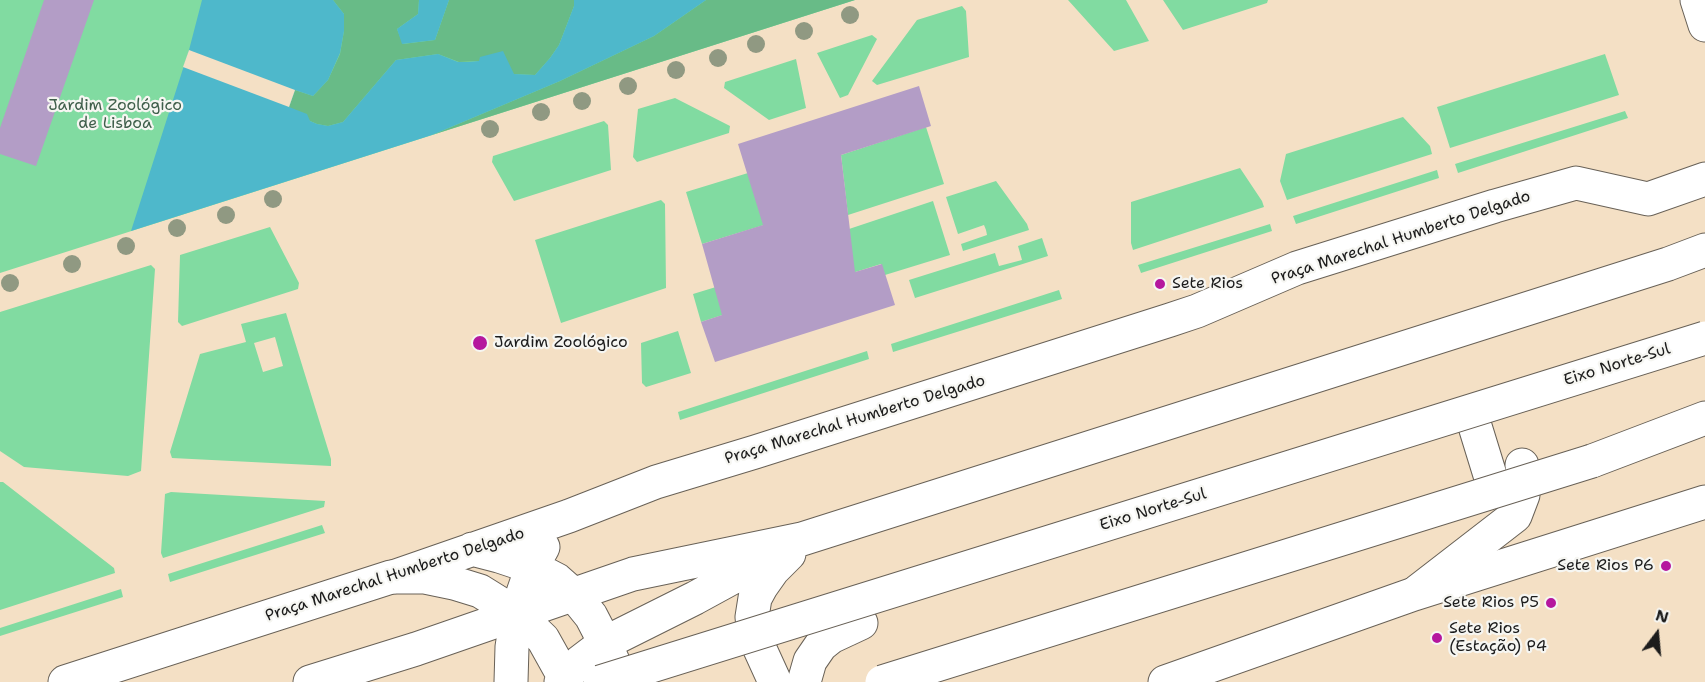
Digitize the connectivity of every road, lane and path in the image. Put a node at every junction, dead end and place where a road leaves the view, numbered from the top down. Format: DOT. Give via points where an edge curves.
graph roads {
  1 [pos="1697,0"];
  2 [pos="1705,25"];
  3 [pos="1705,179"];
  4 [pos="1705,250"];
  5 [pos="1705,338"];
  6 [pos="1705,418"];
  7 [pos="1474,423"];
  8 [pos="1522,465"];
  9 [pos="1490,475"];
  10 [pos="1705,502"];
  11 [pos="569,516"];
  12 [pos="802,539"];
  13 [pos="472,549"];
  14 [pos="532,567"];
  15 [pos="391,577"];
  16 [pos="1414,594"];
  17 [pos="574,595"];
  18 [pos="517,614"];
  19 [pos="861,623"];
  20 [pos="605,643"];
  21 [pos="564,680"];
  22 [pos="65,682"];
  23 [pos="310,682"];
  24 [pos="511,682"];
  25 [pos="600,682"];
  26 [pos="622,682"];
  27 [pos="775,682"];
  28 [pos="804,682"];
  29 [pos="882,682"];
  30 [pos="1166,682"];
  1 -- 2 [label="main road"];
  3 -- 11 [label="main road, Praça Marechal Humberto Delgado" via="1648,199 1576,183 1495,206 1297,268 1197,311 656,482"];
  4 -- 12 [label="main road"];
  5 -- 25 [label="main road, Eixo Norte-Sul, bridge"];
  6 -- 29 [label="main road, bridge" via="1592,461"];
  7 -- 9 [label="main road"];
  8 -- 16 [label="main road" via="1523,495 1515,516"];
  10 -- 16 [label="main road"];
  11 -- 13 [label="main road, Praça Marechal Humberto Delgado"];
  11 -- 14 [label="main road" via="545,542"];
  12 -- 17 [label="main road" via="633,574"];
  12 -- 20 [label="main road"];
  12 -- 27 [label="main road" via="773,570 753,607 754,636"];
  13 -- 14 [label="main road"];
  13 -- 15 [label="main road, Praça Marechal Humberto Delgado"];
  14 -- 17 [label="main road" via="557,580"];
  14 -- 18 [label="main road"];
  15 -- 18 [label="main road" via="425,577 454,583 480,591"];
  15 -- 22 [label="main road, Praça Marechal Humberto Delgado"];
  16 -- 30 [label="main road"];
  17 -- 18 [label="main road"];
  17 -- 20 [label="main road"];
  18 -- 21 [label="main road" via="543,639"];
  18 -- 23 [label="main road"];
  18 -- 24 [label="main road"];
  19 -- 28 [label="main road" via="821,645 810,661"];
  20 -- 21 [label="main road"];
  20 -- 26 [label="main road"];
}
